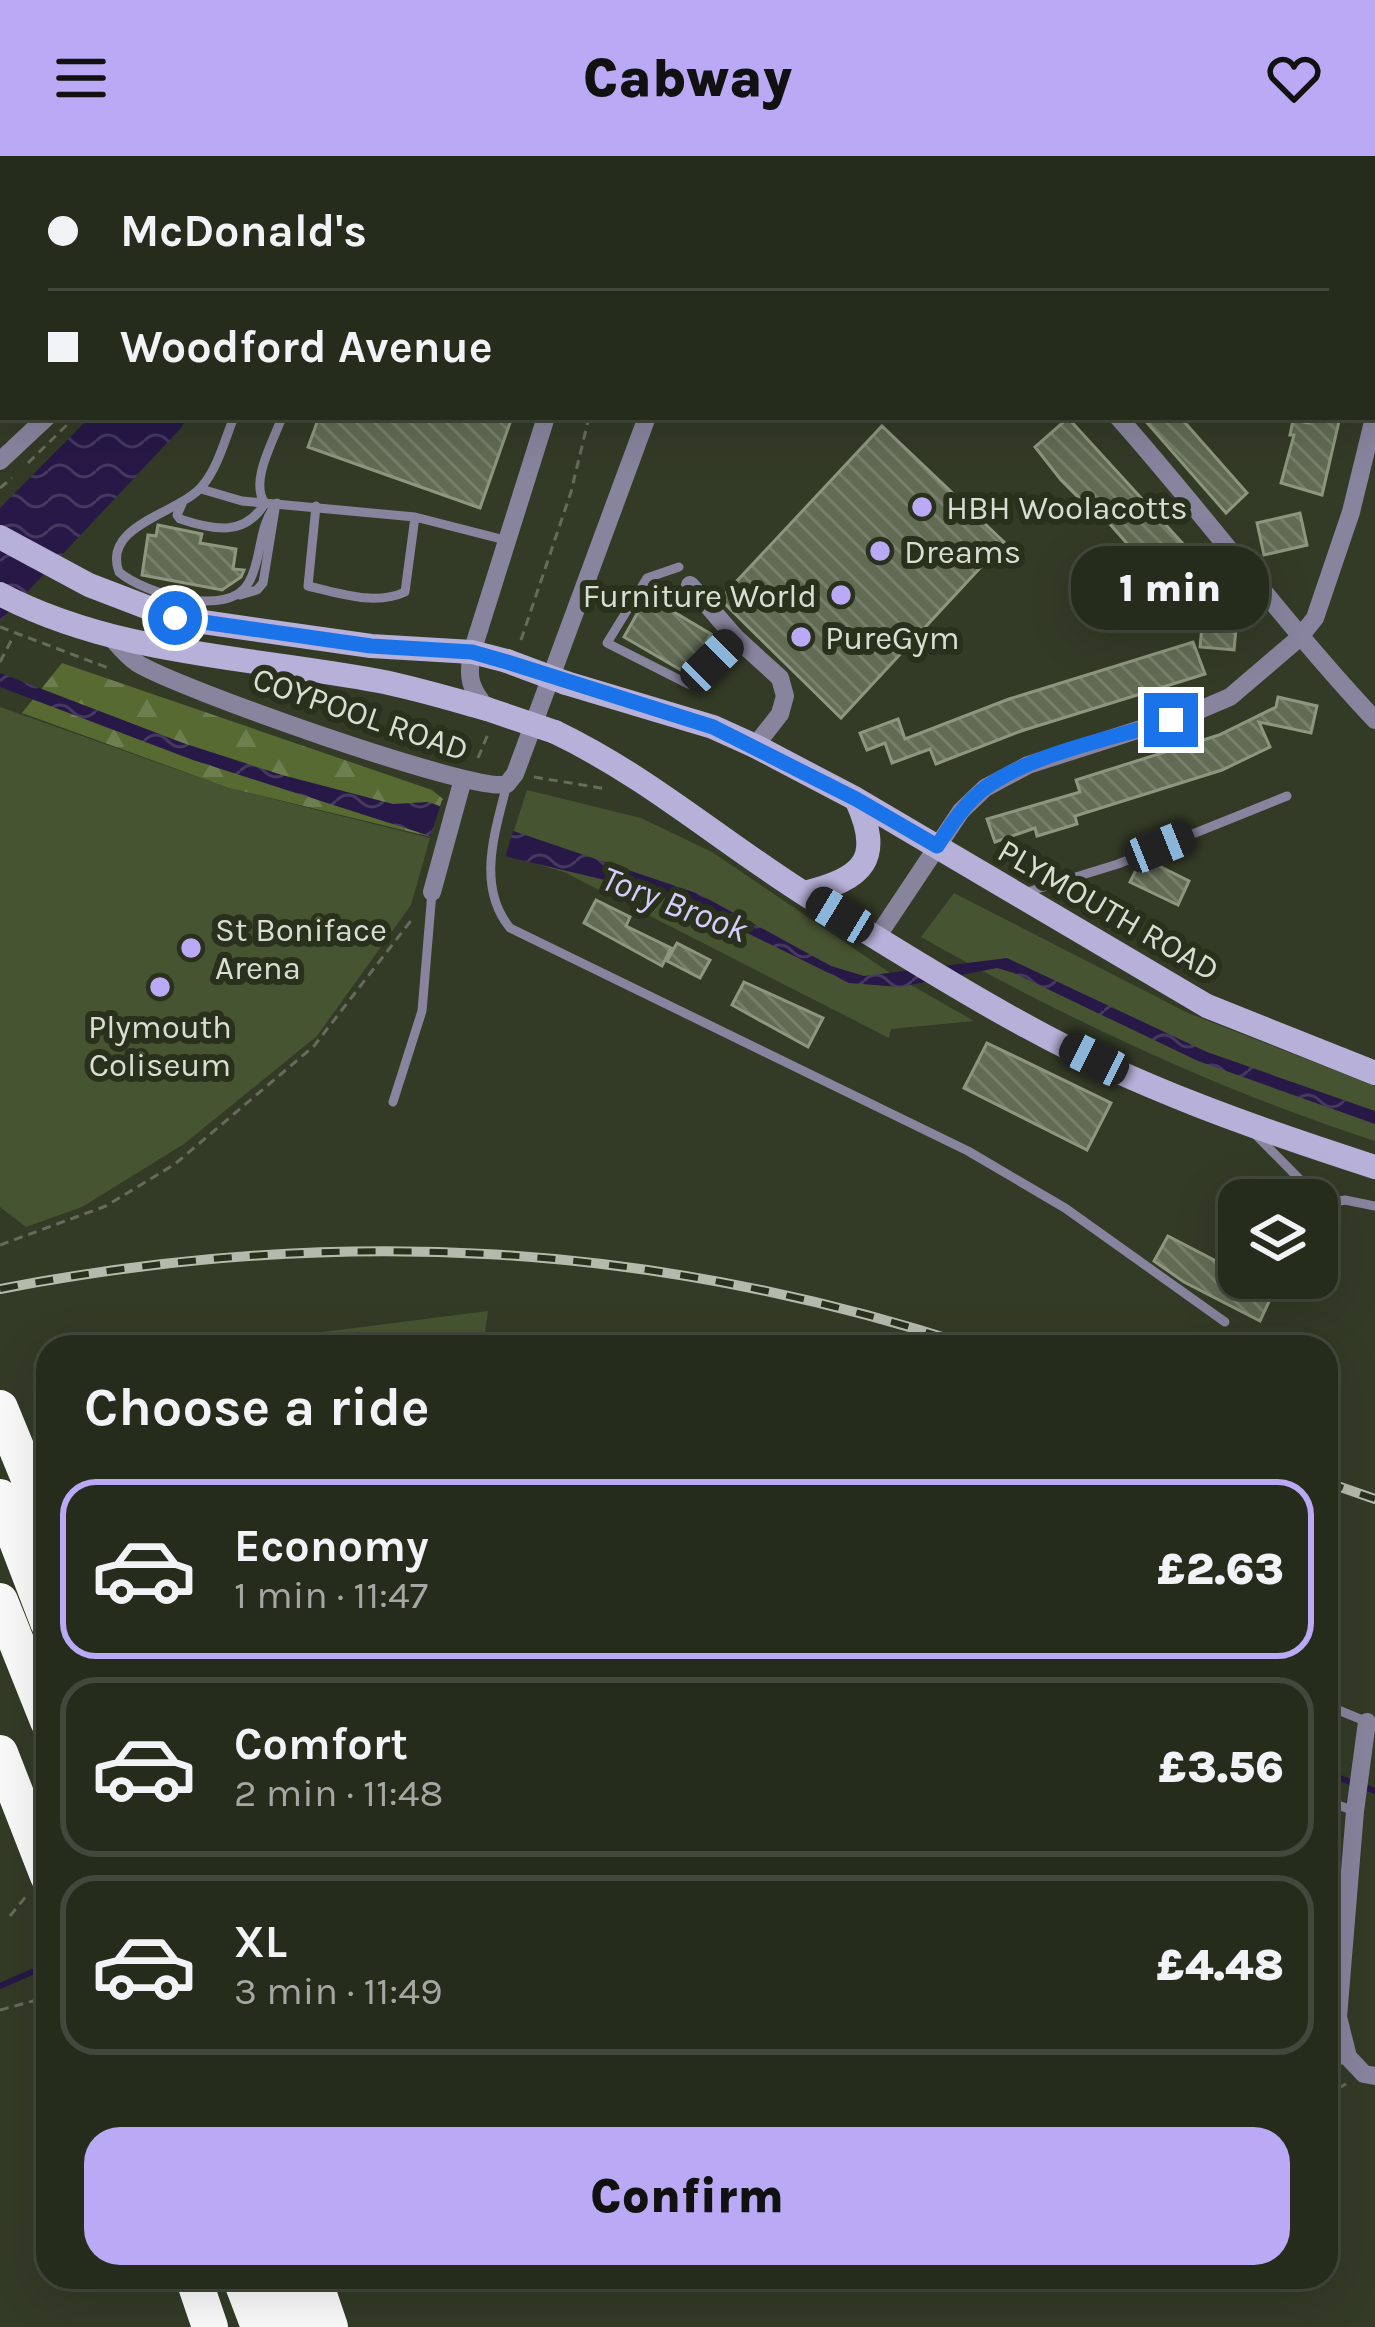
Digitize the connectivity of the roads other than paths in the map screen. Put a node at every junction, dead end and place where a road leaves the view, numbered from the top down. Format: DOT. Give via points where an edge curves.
graph roads {
  1 [pos="44,420"];
  2 [pos="233,420"];
  3 [pos="281,420"];
  4 [pos="545,420"];
  5 [pos="646,420"];
  6 [pos="1121,420"];
  7 [pos="1374,420"];
  8 [pos="0,461"];
  9 [pos="201,489"];
  10 [pos="184,502"];
  11 [pos="271,503"];
  12 [pos="316,506"];
  13 [pos="415,517"];
  14 [pos="0,537"];
  15 [pos="505,540"];
  16 [pos="679,567"];
  17 [pos="689,585"];
  18 [pos="0,594"];
  19 [pos="108,633"];
  20 [pos="735,637"];
  21 [pos="1299,638"];
  22 [pos="472,652"];
  23 [pos="488,719"];
  24 [pos="1375,720"];
  25 [pos="755,746"];
  26 [pos="464,779"];
  27 [pos="511,779"];
  28 [pos="1287,796"];
  29 [pos="856,799"];
  30 [pos="937,846"];
  31 [pos="432,892"];
  32 [pos="804,893"];
  33 [pos="1019,895"];
  34 [pos="877,937"];
  35 [pos="1375,1073"];
  36 [pos="393,1102"];
  37 [pos="1244,1123"];
  38 [pos="1375,1166"];
  39 [pos="1299,1179"];
  40 [pos="1338,1201"];
  41 [pos="1375,1206"];
  42 [pos="1225,1322"];
  43 [pos="0,1408"];
  44 [pos="0,1496"];
  45 [pos="36,1496"];
  46 [pos="36,1590"];
  47 [pos="0,1601"];
  48 [pos="36,1691"];
  49 [pos="1338,1710"];
  50 [pos="1371,1724"];
  51 [pos="0,1753"];
  52 [pos="1338,1805"];
  53 [pos="1354,1810"];
  54 [pos="36,1845"];
  55 [pos="1348,2057"];
  56 [pos="1338,2061"];
  57 [pos="1375,2076"];
  58 [pos="197,2289"];
  59 [pos="245,2289"];
  60 [pos="282,2289"];
  61 [pos="317,2289"];
  62 [pos="210,2327"];
  63 [pos="259,2327"];
  64 [pos="296,2327"];
  65 [pos="330,2327"];
  1 -- 8 [label="street"];
  2 -- 9 [label="lane"];
  3 -- 11 [label="lane" via="259,482 259,495"];
  4 -- 15 [label="street, COYPOOL ROAD"];
  5 -- 27 [label="street"];
  6 -- 21 [label="street"];
  7 -- 21 [label="street" via="1315,618"];
  9 -- 10 [label="lane"];
  9 -- 11 [label="lane"];
  10 -- 11 [label="lane" via="180,519 225,529 249,524"];
  10 -- 11 [label="lane" via="128,535 116,555 119,572 161,595 193,600 232,595 251,579"];
  11 -- 12 [label="lane"];
  12 -- 13 [label="lane"];
  12 -- 13 [label="lane" via="308,586 354,596 405,592"];
  13 -- 15 [label="lane"];
  14 -- 22 [label="main road, PLYMOUTH ROAD" via="175,618"];
  15 -- 22 [label="street, COYPOOL ROAD"];
  16 -- 20 [label="lane" via="646,578 607,643 688,684"];
  17 -- 20 [label="street"];
  18 -- 19 [label="main road"];
  19 -- 23 [label="main road" via="378,681"];
  19 -- 26 [label="street, COYPOOL ROAD" via="137,663 171,677"];
  20 -- 25 [label="street" via="780,678 785,696"];
  21 -- 24 [label="street"];
  21 -- 30 [label="street" via="1230,697 1028,765 985,788"];
  22 -- 23 [label="street, COYPOOL ROAD" via="468,677"];
  22 -- 25 [label="main road, PLYMOUTH ROAD, bridge" via="513,652 566,683"];
  23 -- 32 [label="main road, bridge" via="555,732 596,752"];
  25 -- 29 [label="main road, PLYMOUTH ROAD"];
  26 -- 27 [label="street, COYPOOL ROAD" via="497,788"];
  26 -- 31 [label="street"];
  27 -- 42 [label="lane" via="489,872 510,928 968,1151 1065,1208"];
  28 -- 33 [label="lane"];
  29 -- 30 [label="main road, PLYMOUTH ROAD"];
  29 -- 32 [label="main road" via="869,828 861,870 840,885"];
  30 -- 33 [label="main road, PLYMOUTH ROAD"];
  30 -- 34 [label="street"];
  31 -- 36 [label="lane" via="422,1011"];
  32 -- 34 [label="main road"];
  33 -- 35 [label="main road, PLYMOUTH ROAD" via="1207,1006"];
  34 -- 37 [label="main road" via="1029,1028"];
  37 -- 38 [label="main road"];
  37 -- 39 [label="lane"];
  40 -- 41 [label="lane"];
  43 -- 45 [label="highway"];
  44 -- 46 [label="highway"];
  47 -- 48 [label="highway"];
  49 -- 50 [label="lane"];
  50 -- 53 [label="street"];
  51 -- 54 [label="highway, bridge"];
  52 -- 53 [label="lane"];
  53 -- 55 [label="street" via="1338,2017"];
  55 -- 56 [label="lane"];
  55 -- 57 [label="street"];
  58 -- 62 [label="highway"];
  59 -- 63 [label="highway"];
  60 -- 64 [label="highway"];
  61 -- 65 [label="highway"];
}
